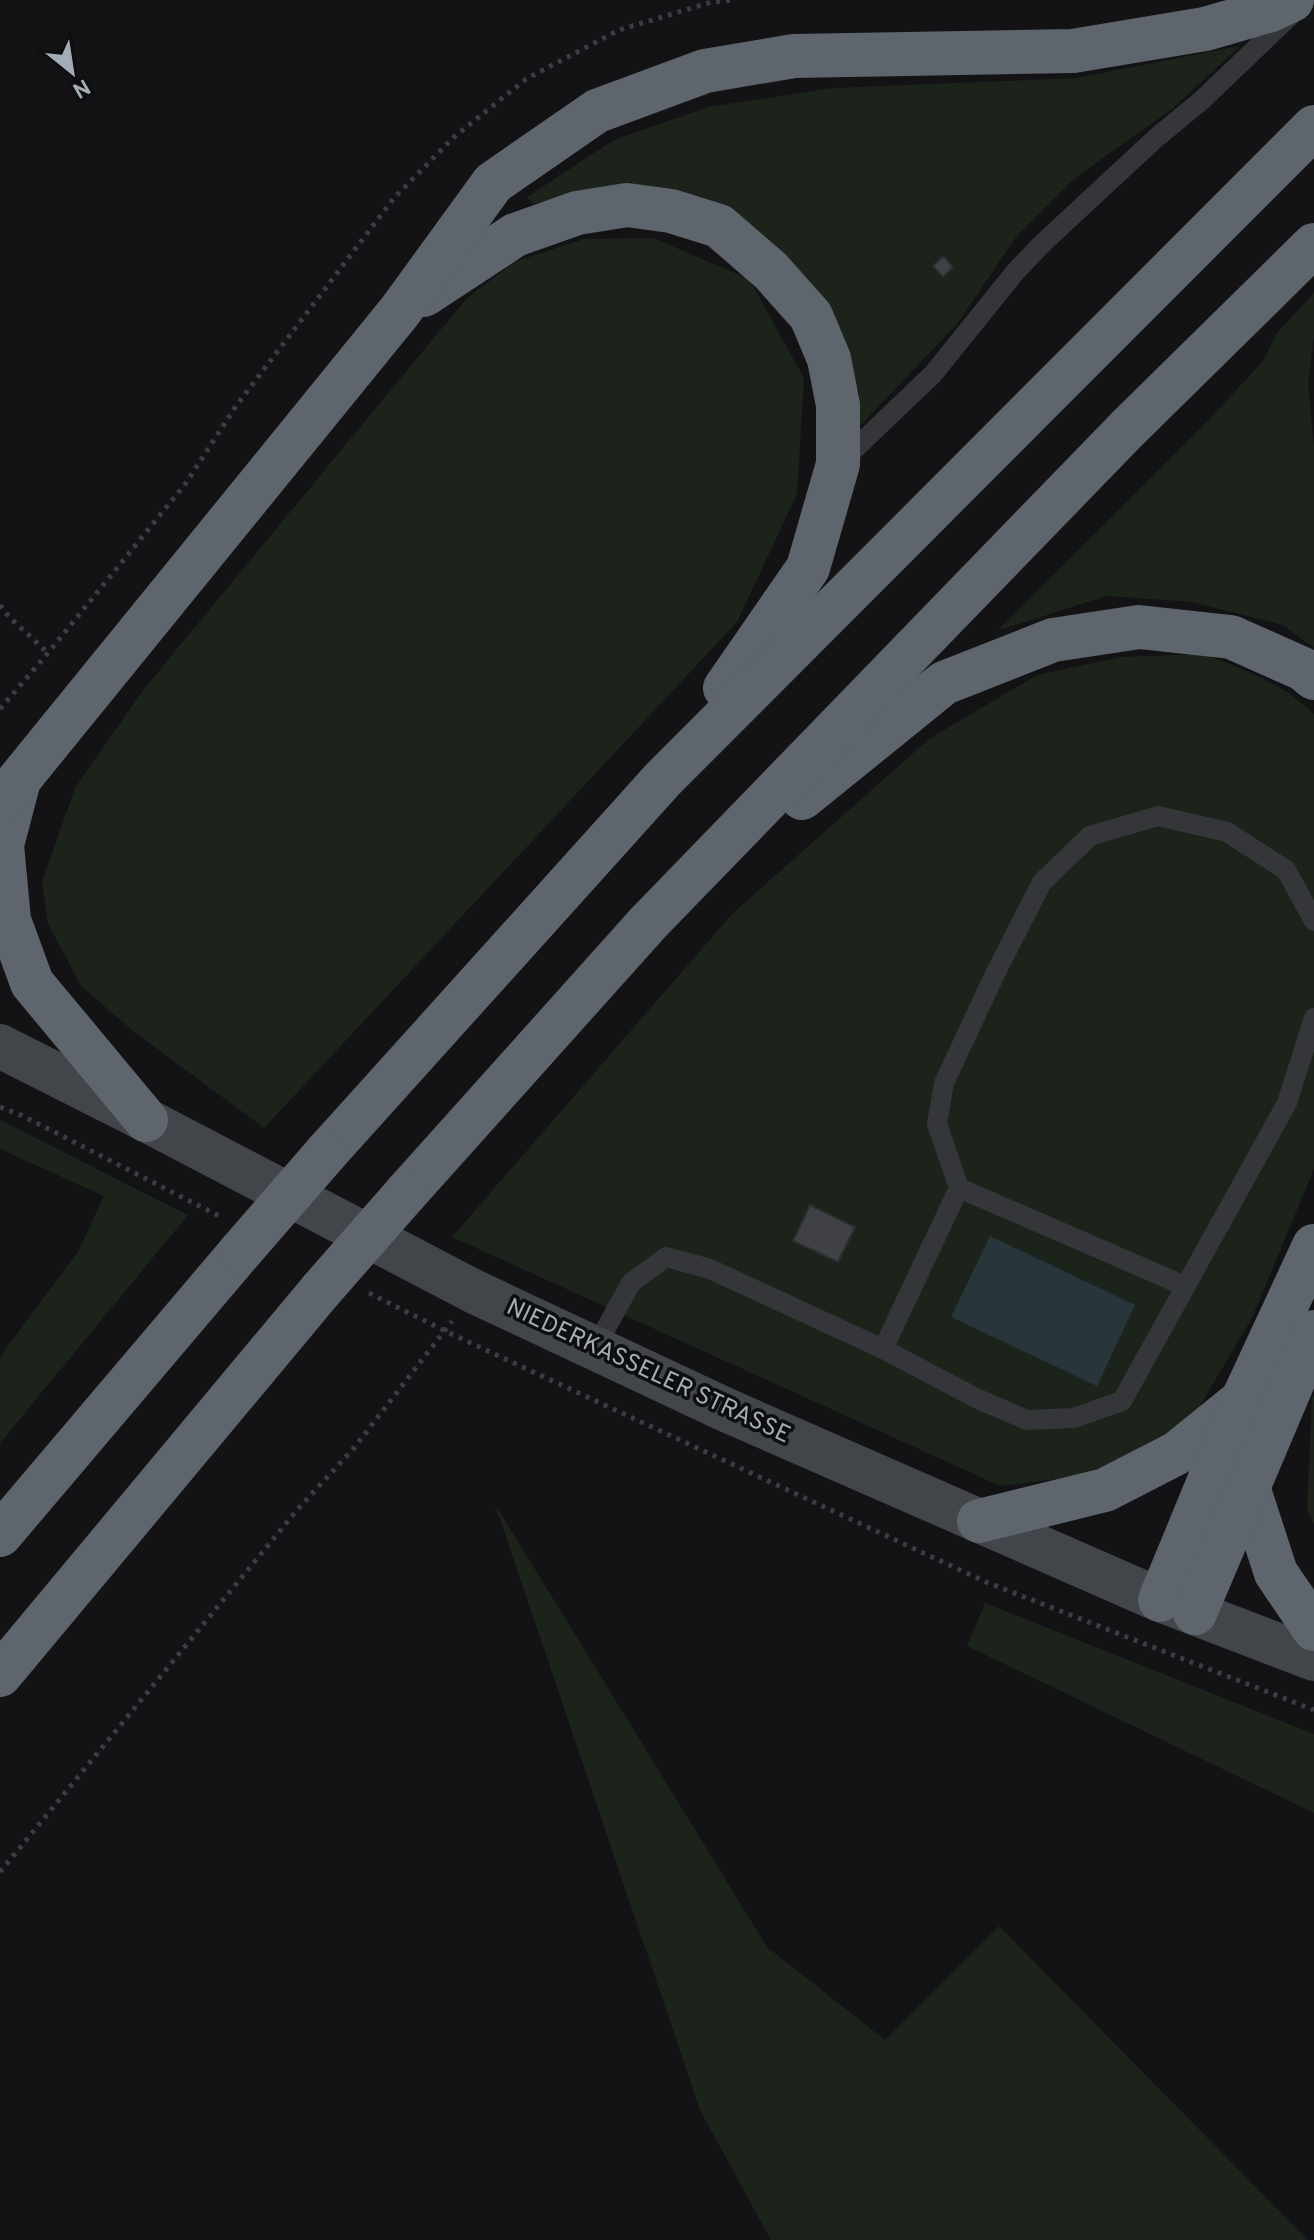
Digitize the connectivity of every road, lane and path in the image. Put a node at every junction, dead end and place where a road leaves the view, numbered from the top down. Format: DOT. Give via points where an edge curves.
graph roads {
  1 [pos="736,0"];
  2 [pos="1292,0"];
  3 [pos="1307,0"];
  4 [pos="1314,127"];
  5 [pos="1314,245"];
  6 [pos="400,311"];
  7 [pos="838,464"];
  8 [pos="0,605"];
  9 [pos="48,653"];
  10 [pos="1314,678"];
  11 [pos="0,709"];
  12 [pos="663,779"];
  13 [pos="6,791"];
  14 [pos="1314,921"];
  15 [pos="648,923"];
  16 [pos="1314,1018"];
  17 [pos="0,1046"];
  18 [pos="146,1120"];
  19 [pos="959,1188"];
  20 [pos="1314,1246"];
  21 [pos="1185,1286"];
  22 [pos="473,1291"];
  23 [pos="1313,1335"];
  24 [pos="595,1348"];
  25 [pos="883,1349"];
  26 [pos="1242,1401"];
  27 [pos="1249,1490"];
  28 [pos="979,1521"];
  29 [pos="0,1535"];
  30 [pos="1177,1607"];
  31 [pos="1314,1629"];
  32 [pos="1314,1659"];
  33 [pos="0,1675"];
  34 [pos="0,1872"];
  1 -- 9 [label="path" via="712,2 619,30 526,79 454,137 394,198 236,406 186,483"];
  2 -- 6 [label="highway" via="1205,29 1073,51 794,56 705,71 597,111 493,183"];
  3 -- 7 [label="lane" via="1044,242 933,374"];
  4 -- 12 [label="highway"];
  5 -- 15 [label="highway" via="1127,429"];
  6 -- 7 [label="highway" via="515,235 577,213 627,205 719,226 771,271 811,316 829,359 838,405"];
  6 -- 13 [label="highway"];
  7 -- 12 [label="highway" via="808,568"];
  8 -- 9 [label="path"];
  9 -- 11 [label="path"];
  10 -- 15 [label="highway" via="1231,637 1139,627 1053,640 944,683"];
  12 -- 29 [label="highway, bridge" via="326,1153"];
  13 -- 18 [label="highway" via="2,845 9,920 32,983"];
  14 -- 19 [label="lane" via="1286,870 1227,832 1158,816 1090,836 1042,882 944,1083 937,1124"];
  15 -- 33 [label="highway, bridge" via="321,1290"];
  16 -- 21 [label="lane" via="1287,1103"];
  17 -- 18 [label="main road, NIEDERKASSELER STRASSE"];
  18 -- 22 [label="main road, NIEDERKASSELER STRASSE"];
  19 -- 21 [label="lane"];
  19 -- 25 [label="lane"];
  20 -- 26 [label="highway"];
  21 -- 25 [label="lane" via="1122,1401 1074,1418 1027,1420"];
  22 -- 24 [label="main road, NIEDERKASSELER STRASSE"];
  22 -- 34 [label="path" via="354,1448 297,1510"];
  23 -- 27 [label="highway"];
  24 -- 25 [label="lane" via="631,1283 666,1257 710,1269"];
  24 -- 28 [label="main road, NIEDERKASSELER STRASSE"];
  26 -- 28 [label="highway" via="1177,1453 1105,1490"];
  26 -- 30 [label="highway"];
  27 -- 30 [label="highway"];
  27 -- 31 [label="highway" via="1276,1573"];
  28 -- 30 [label="main road, NIEDERKASSELER STRASSE"];
  30 -- 32 [label="main road, NIEDERKASSELER STRASSE"];
}
